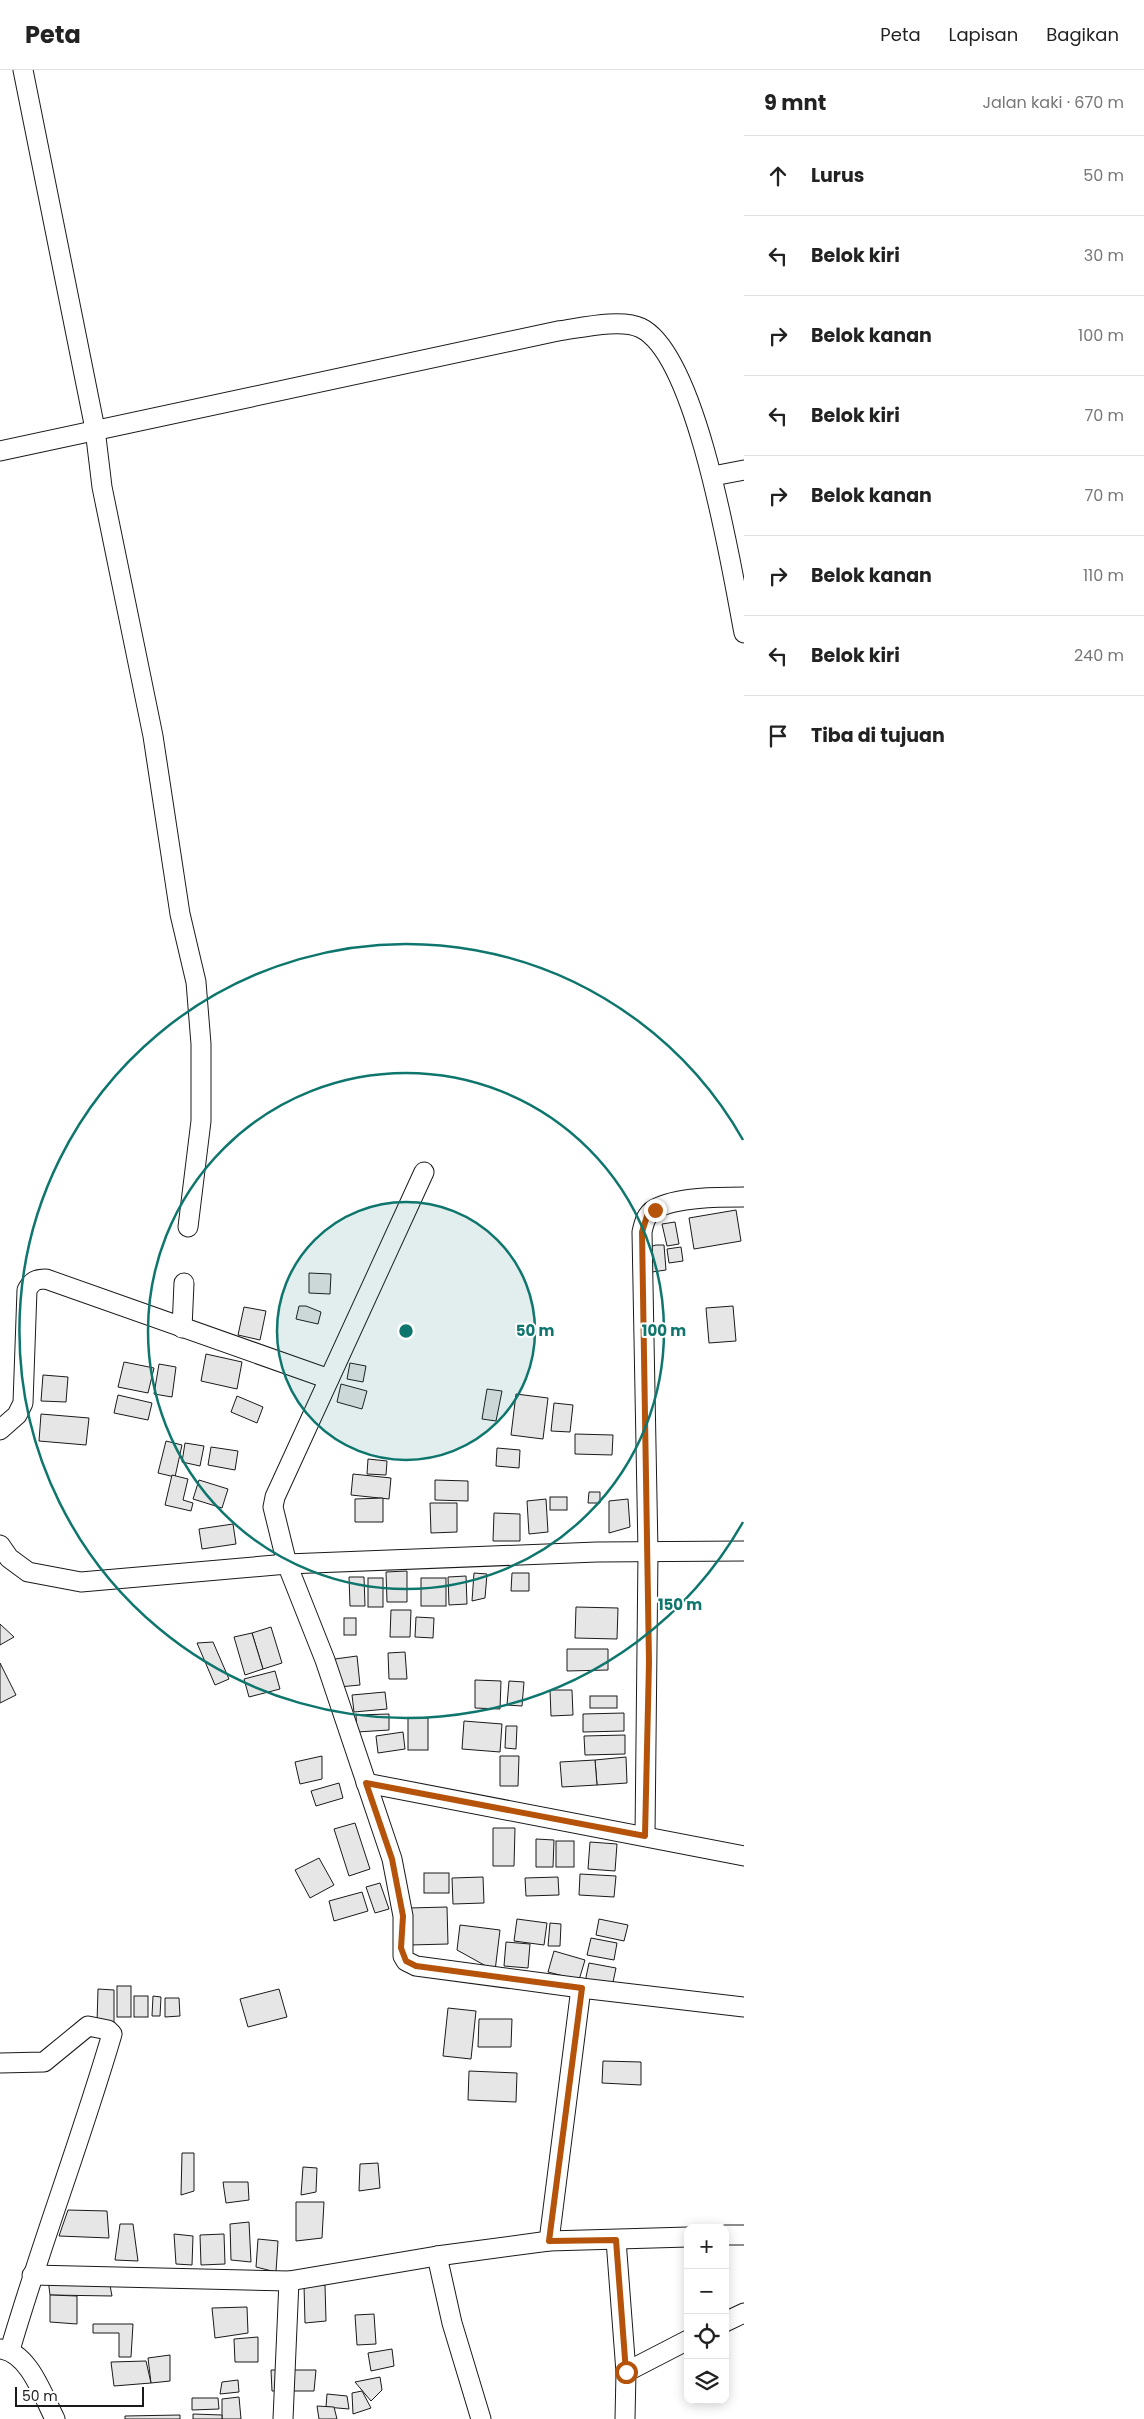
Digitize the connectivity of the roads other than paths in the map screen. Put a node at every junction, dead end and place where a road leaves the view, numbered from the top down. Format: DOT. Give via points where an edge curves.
graph roads {
  1 [pos="23,70"];
  2 [pos="95,429"];
  3 [pos="0,451"];
  4 [pos="744,470"];
  5 [pos="713,476"];
  6 [pos="744,633"];
  7 [pos="424,1172"];
  8 [pos="744,1197"];
  9 [pos="188,1227"];
  10 [pos="184,1283"];
  11 [pos="182,1328"];
  12 [pos="329,1379"];
  13 [pos="0,1430"];
  14 [pos="0,1545"];
  15 [pos="744,1550"];
  16 [pos="648,1552"];
  17 [pos="287,1564"];
  18 [pos="366,1783"];
  19 [pos="645,1836"];
  20 [pos="744,1856"];
  21 [pos="582,1988"];
  22 [pos="744,2007"];
  23 [pos="0,2062"];
  24 [pos="744,2234"];
  25 [pos="729,2235"];
  26 [pos="684,2237"];
  27 [pos="616,2240"];
  28 [pos="549,2241"];
  29 [pos="437,2256"];
  30 [pos="32,2275"];
  31 [pos="289,2282"];
  32 [pos="744,2313"];
  33 [pos="729,2320"];
  34 [pos="684,2342"];
  35 [pos="5,2349"];
  36 [pos="626,2372"];
  37 [pos="55,2419"];
  38 [pos="283,2419"];
  39 [pos="481,2419"];
  40 [pos="625,2419"];
  1 -- 2 [label="street"];
  2 -- 3 [label="street"];
  2 -- 5 [label="street" via="558,331 624,324 640,327 654,336 668,356 680,380"];
  2 -- 9 [label="street" via="102,487 153,736 180,914 196,982 202,1121"];
  4 -- 5 [label="street"];
  5 -- 6 [label="street"];
  7 -- 12 [label="street"];
  8 -- 16 [label="street" via="666,1206 655,1210 644,1222"];
  10 -- 11 [label="street"];
  11 -- 12 [label="street"];
  11 -- 13 [label="street" via="46,1279 37,1279 27,1290 23,1403 17,1415"];
  12 -- 17 [label="street" via="275,1497 273,1508"];
  14 -- 17 [label="street" via="9,1558 28,1572 81,1582"];
  15 -- 16 [label="street"];
  16 -- 17 [label="street"];
  16 -- 19 [label="street"];
  17 -- 18 [label="street" via="325,1660"];
  18 -- 19 [label="street"];
  18 -- 21 [label="street" via="392,1859 403,1916 401,1948 406,1961 416,1966"];
  19 -- 20 [label="street"];
  21 -- 22 [label="street"];
  21 -- 28 [label="street"];
  23 -- 30 [label="street" via="44,2062 88,2026 108,2030 112,2034 92,2104"];
  24 -- 25 [label="street"];
  26 -- 27 [label="street"];
  27 -- 28 [label="street"];
  27 -- 36 [label="street"];
  28 -- 29 [label="street"];
  29 -- 31 [label="street"];
  29 -- 39 [label="street" via="452,2322"];
  30 -- 31 [label="street"];
  30 -- 35 [label="street"];
  31 -- 38 [label="street"];
  32 -- 33 [label="street"];
  34 -- 36 [label="street"];
  35 -- 37 [label="street" via="22,2361"];
  36 -- 40 [label="street"];
}
